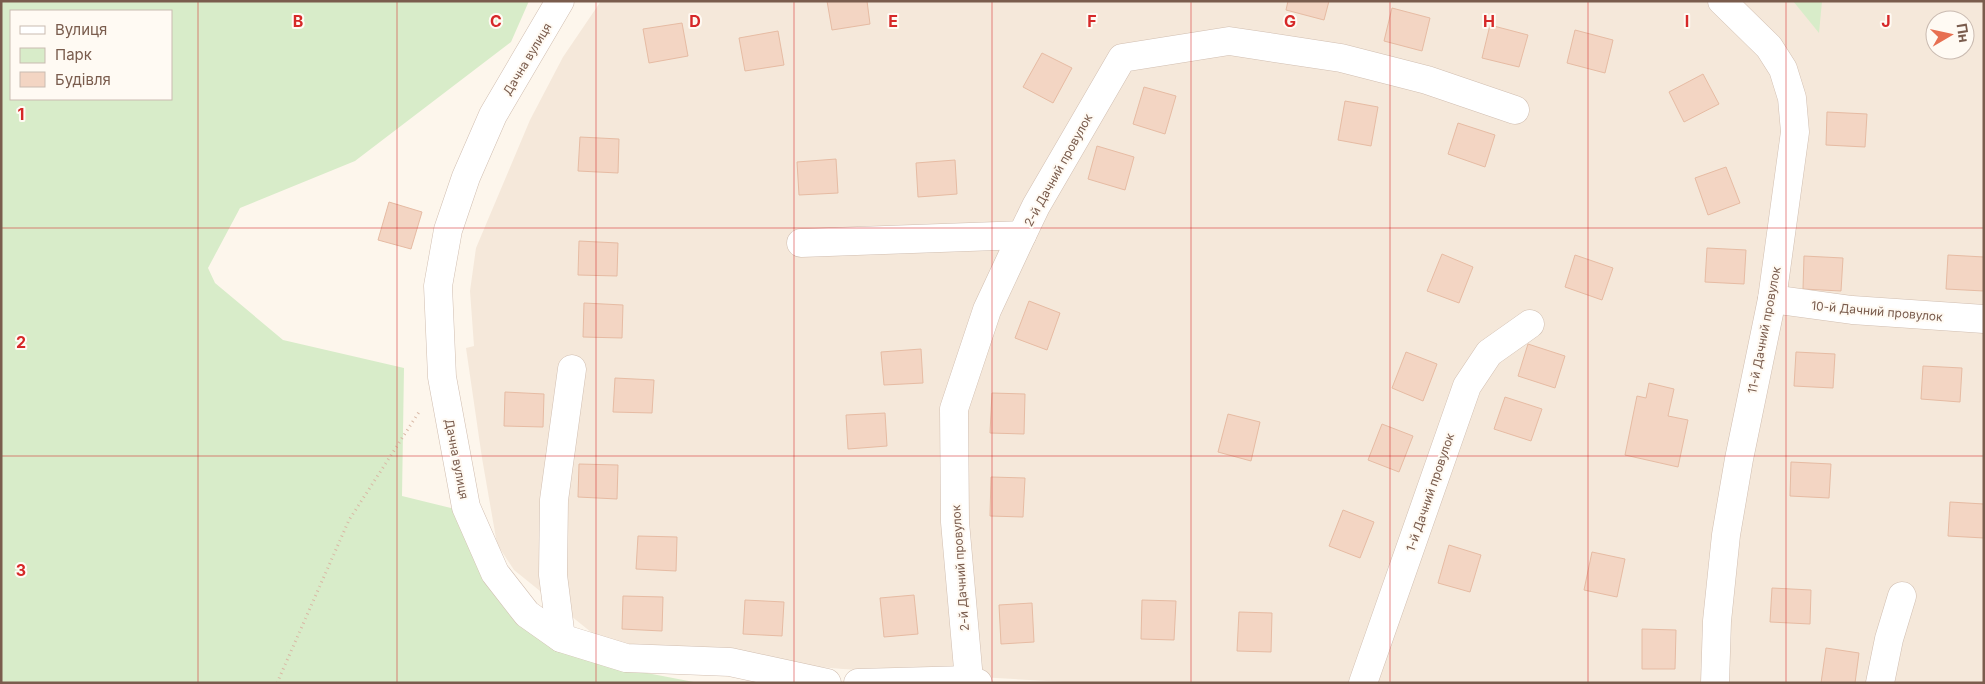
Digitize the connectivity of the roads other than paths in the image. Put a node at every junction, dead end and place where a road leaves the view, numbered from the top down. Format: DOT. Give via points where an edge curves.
graph roads {
  1 [pos="560,1"];
  2 [pos="1722,1"];
  3 [pos="1516,110"];
  4 [pos="1022,235"];
  5 [pos="801,243"];
  6 [pos="1772,299"];
  7 [pos="1984,319"];
  8 [pos="1530,324"];
  9 [pos="572,369"];
  10 [pos="1902,596"];
  11 [pos="561,638"];
  12 [pos="974,681"];
  13 [pos="827,683"];
  14 [pos="858,683"];
  15 [pos="1363,683"];
  16 [pos="1715,683"];
  17 [pos="1880,683"];
  1 -- 11 [label="street, Дачна вулиця" via="493,115 466,177 448,230 438,286 442,377 466,507 495,573 527,614"];
  2 -- 6 [label="street, 11-й Дачний провулок" via="1769,47 1782,69 1792,98 1796,132"];
  3 -- 4 [label="street, 2-й Дачний провулок" via="1427,80 1341,58 1229,41 1122,58"];
  4 -- 5 [label="street"];
  4 -- 12 [label="street, 2-й Дачний провулок" via="987,310 954,409 955,522"];
  6 -- 7 [label="street, 10-й Дачний провулок" via="1852,310"];
  6 -- 16 [label="street, 11-й Дачний провулок" via="1726,535 1717,621"];
  8 -- 15 [label="street, 1-й Дачний провулок" via="1489,353 1467,386"];
  9 -- 11 [label="street" via="554,500 553,575"];
  10 -- 17 [label="street"];
  11 -- 13 [label="street, Дачна вулиця" via="626,658 730,662"];
  12 -- 14 [label="street"];
}
